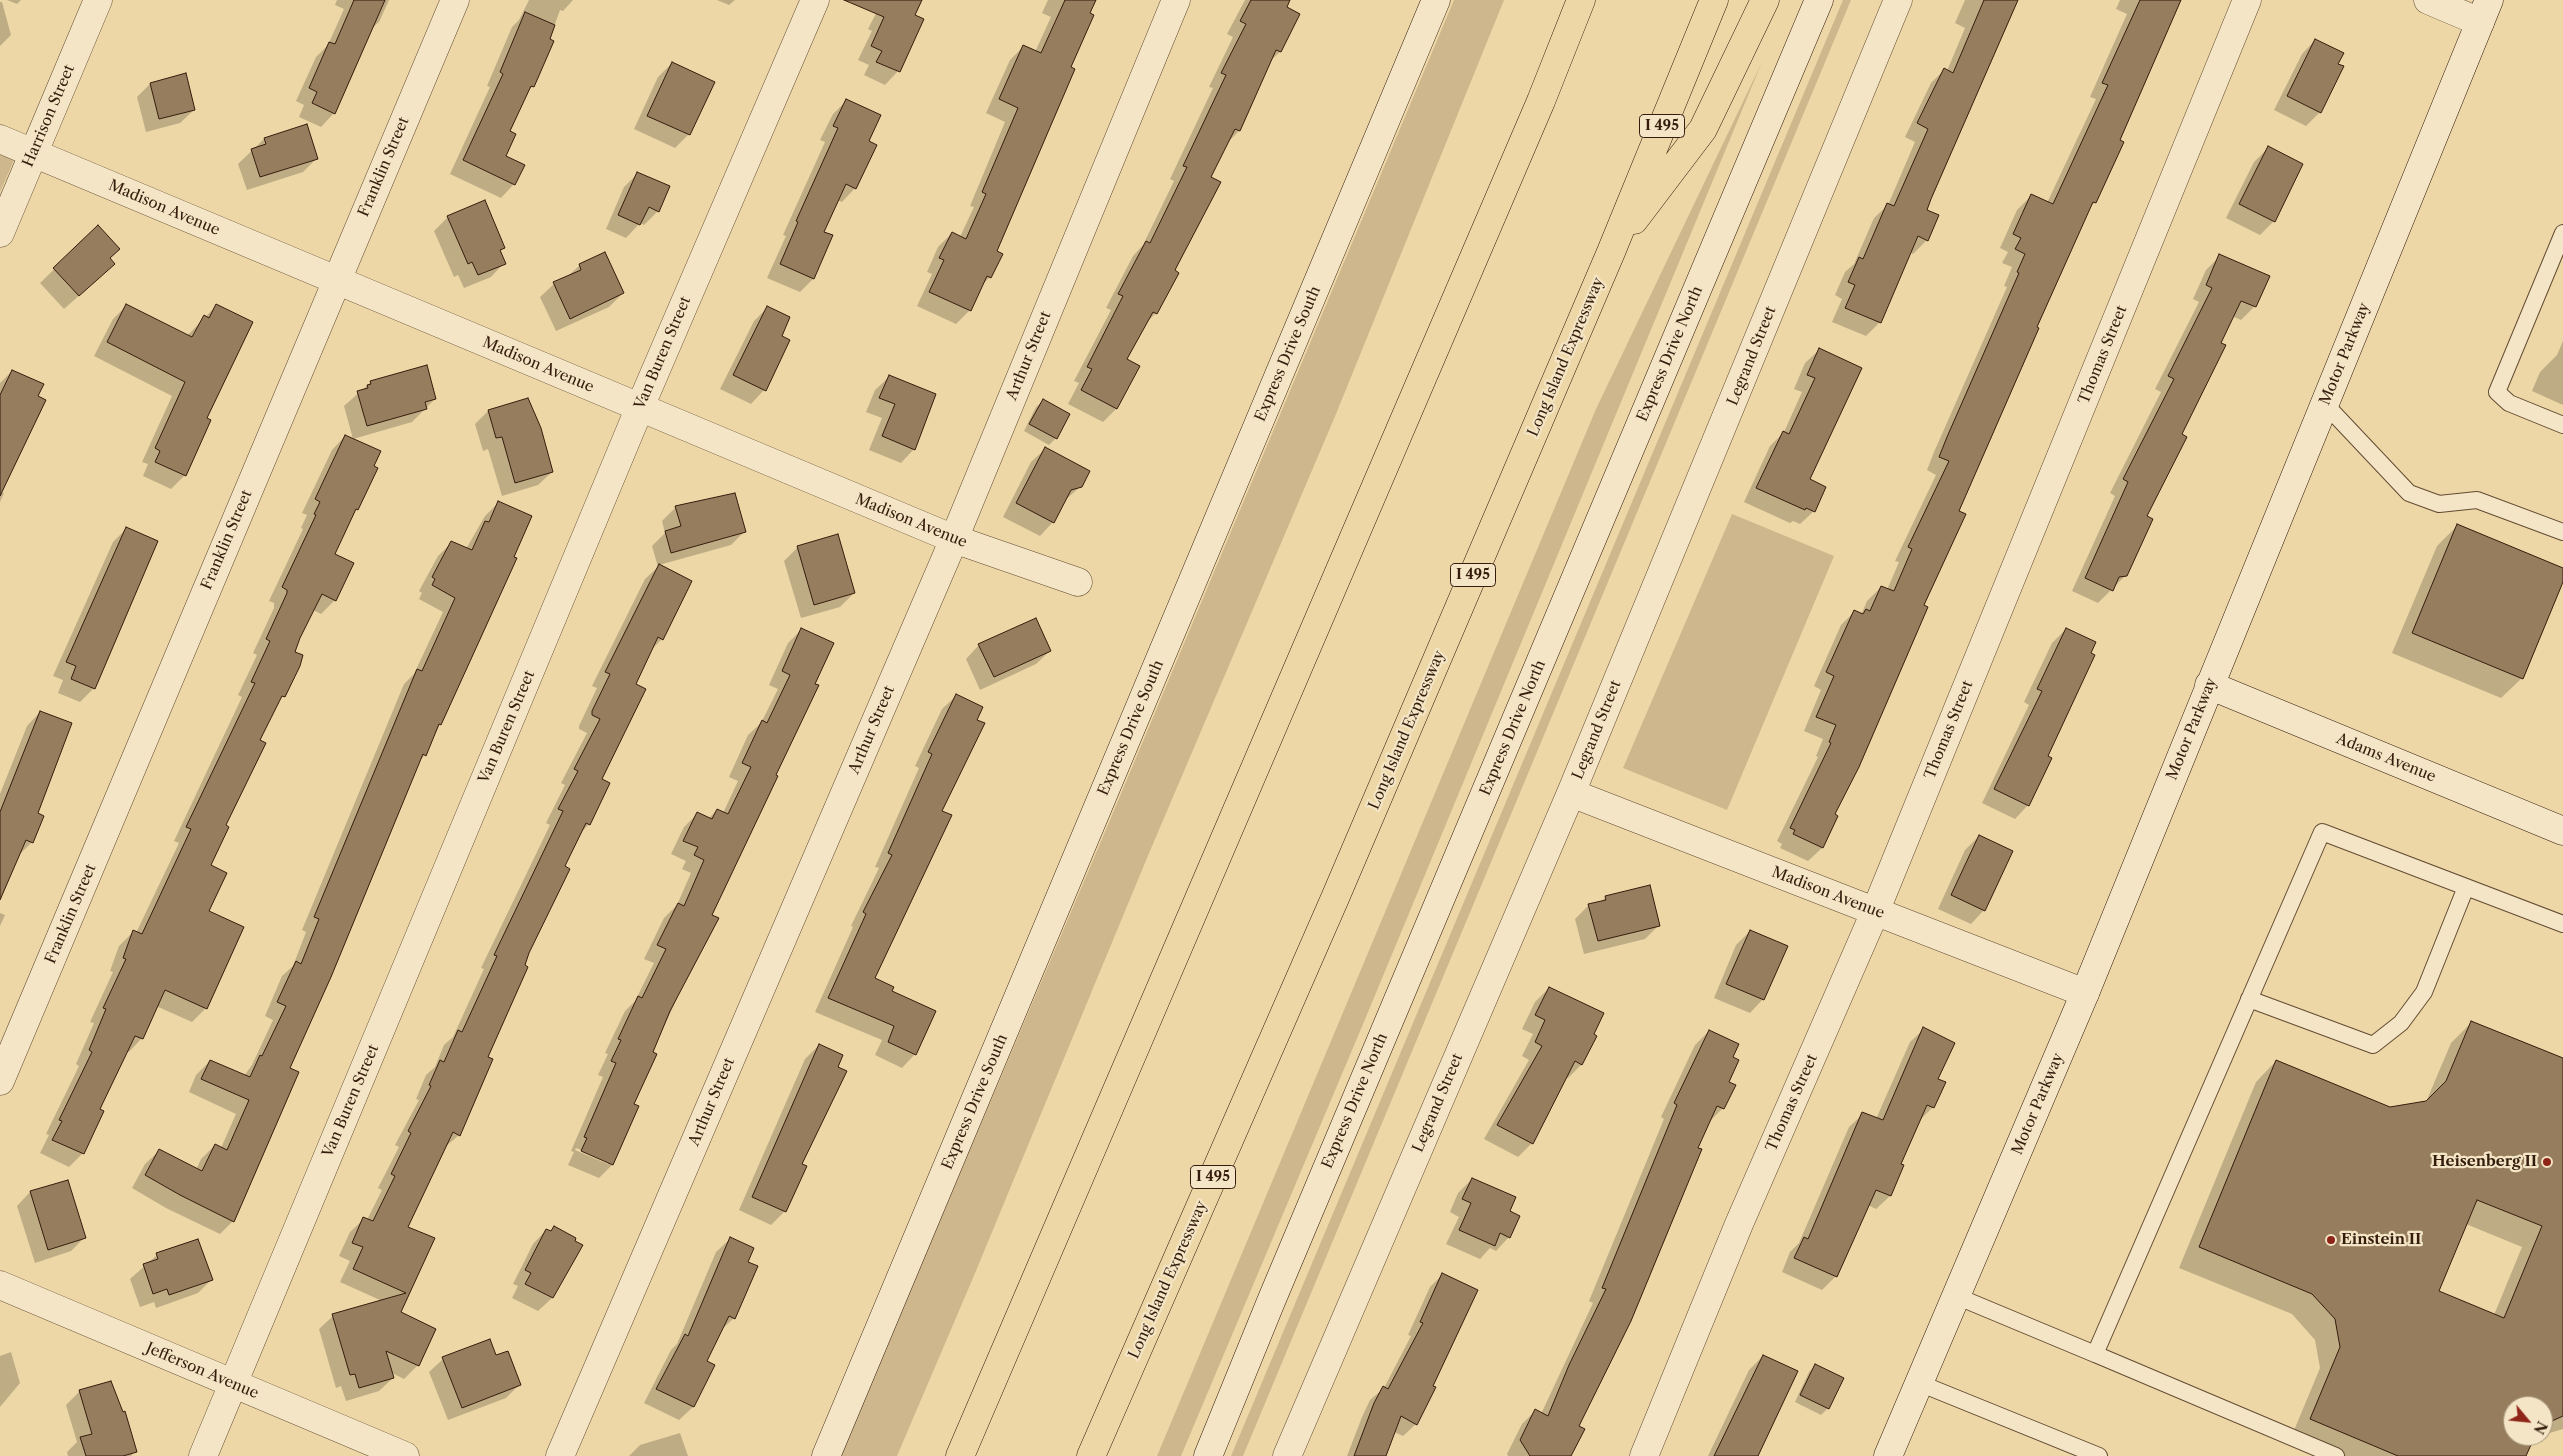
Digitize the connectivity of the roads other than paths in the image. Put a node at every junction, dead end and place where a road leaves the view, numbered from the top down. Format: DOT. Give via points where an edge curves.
graph roads {
  1 [pos="98,0"];
  2 [pos="455,0"];
  3 [pos="815,0"];
  4 [pos="1176,0"];
  5 [pos="1436,0"];
  6 [pos="1566,0"];
  7 [pos="1581,0"];
  8 [pos="1714,0"];
  9 [pos="1765,0"];
  10 [pos="1819,0"];
  11 [pos="1898,0"];
  12 [pos="2247,0"];
  13 [pos="2428,0"];
  14 [pos="2484,11"];
  15 [pos="1541,101"];
  16 [pos="0,139"];
  17 [pos="34,154"];
  18 [pos="2563,232"];
  19 [pos="0,233"];
  20 [pos="1611,252"];
  21 [pos="336,281"];
  22 [pos="2324,404"];
  23 [pos="640,407"];
  24 [pos="2563,425"];
  25 [pos="2563,532"];
  26 [pos="954,539"];
  27 [pos="1078,582"];
  28 [pos="2210,685"];
  29 [pos="1571,793"];
  30 [pos="2563,831"];
  31 [pos="2466,887"];
  32 [pos="1875,912"];
  33 [pos="2563,924"];
  34 [pos="2085,993"];
  35 [pos="2249,999"];
  36 [pos="0,1081"];
  37 [pos="0,1285"];
  38 [pos="1956,1296"];
  39 [pos="2095,1354"];
  40 [pos="1919,1383"];
  41 [pos="233,1384"];
  42 [pos="203,1456"];
  43 [pos="405,1456"];
  44 [pos="560,1456"];
  45 [pos="826,1456"];
  46 [pos="960,1456"];
  47 [pos="1091,1456"];
  48 [pos="1208,1456"];
  49 [pos="1286,1456"];
  50 [pos="1644,1456"];
  51 [pos="1888,1456"];
  52 [pos="2098,1456"];
  53 [pos="2336,1456"];
  1 -- 17 [label="street, Harrison Street"];
  2 -- 21 [label="street, Franklin Street"];
  3 -- 23 [label="street, Van Buren Street"];
  4 -- 26 [label="street, Arthur Street"];
  5 -- 45 [label="street, Express Drive South"];
  6 -- 15 [label="highway"];
  7 -- 15 [label="highway"];
  8 -- 20 [label="highway, Long Island Expressway / I 495"];
  9 -- 20 [label="highway" via="1703,130"];
  10 -- 48 [label="street, Express Drive North"];
  11 -- 29 [label="street, Legrand Street"];
  12 -- 32 [label="street, Thomas Street"];
  13 -- 14 [label="street"];
  14 -- 22 [label="street, Motor Parkway"];
  15 -- 46 [label="highway"];
  16 -- 17 [label="street, Madison Avenue"];
  17 -- 19 [label="street, Harrison Street"];
  17 -- 21 [label="street, Madison Avenue"];
  18 -- 24 [label="lane" via="2497,392 2509,403"];
  20 -- 47 [label="highway, Long Island Expressway / I 495" via="1335,898"];
  21 -- 23 [label="street, Madison Avenue"];
  21 -- 36 [label="street, Franklin Street"];
  22 -- 25 [label="lane" via="2409,493 2438,504 2476,500"];
  22 -- 28 [label="street, Motor Parkway"];
  23 -- 26 [label="street, Madison Avenue"];
  23 -- 41 [label="street, Van Buren Street"];
  26 -- 27 [label="street, Madison Avenue"];
  26 -- 44 [label="street, Arthur Street"];
  28 -- 30 [label="street, Adams Avenue"];
  28 -- 34 [label="street, Motor Parkway"];
  29 -- 32 [label="street, Madison Avenue"];
  29 -- 49 [label="street, Legrand Street"];
  31 -- 33 [label="lane"];
  31 -- 35 [label="lane" via="2424,992 2401,1023 2373,1045"];
  31 -- 35 [label="lane" via="2322,832"];
  32 -- 34 [label="street, Madison Avenue"];
  32 -- 50 [label="street, Thomas Street" via="1739,1224"];
  34 -- 38 [label="street, Motor Parkway"];
  35 -- 39 [label="lane"];
  37 -- 41 [label="street, Jefferson Avenue"];
  38 -- 39 [label="lane"];
  38 -- 40 [label="street, Motor Parkway"];
  39 -- 53 [label="lane"];
  40 -- 51 [label="street, Motor Parkway"];
  40 -- 52 [label="lane"];
  41 -- 42 [label="street, Van Buren Street"];
  41 -- 43 [label="street, Jefferson Avenue"];
}
